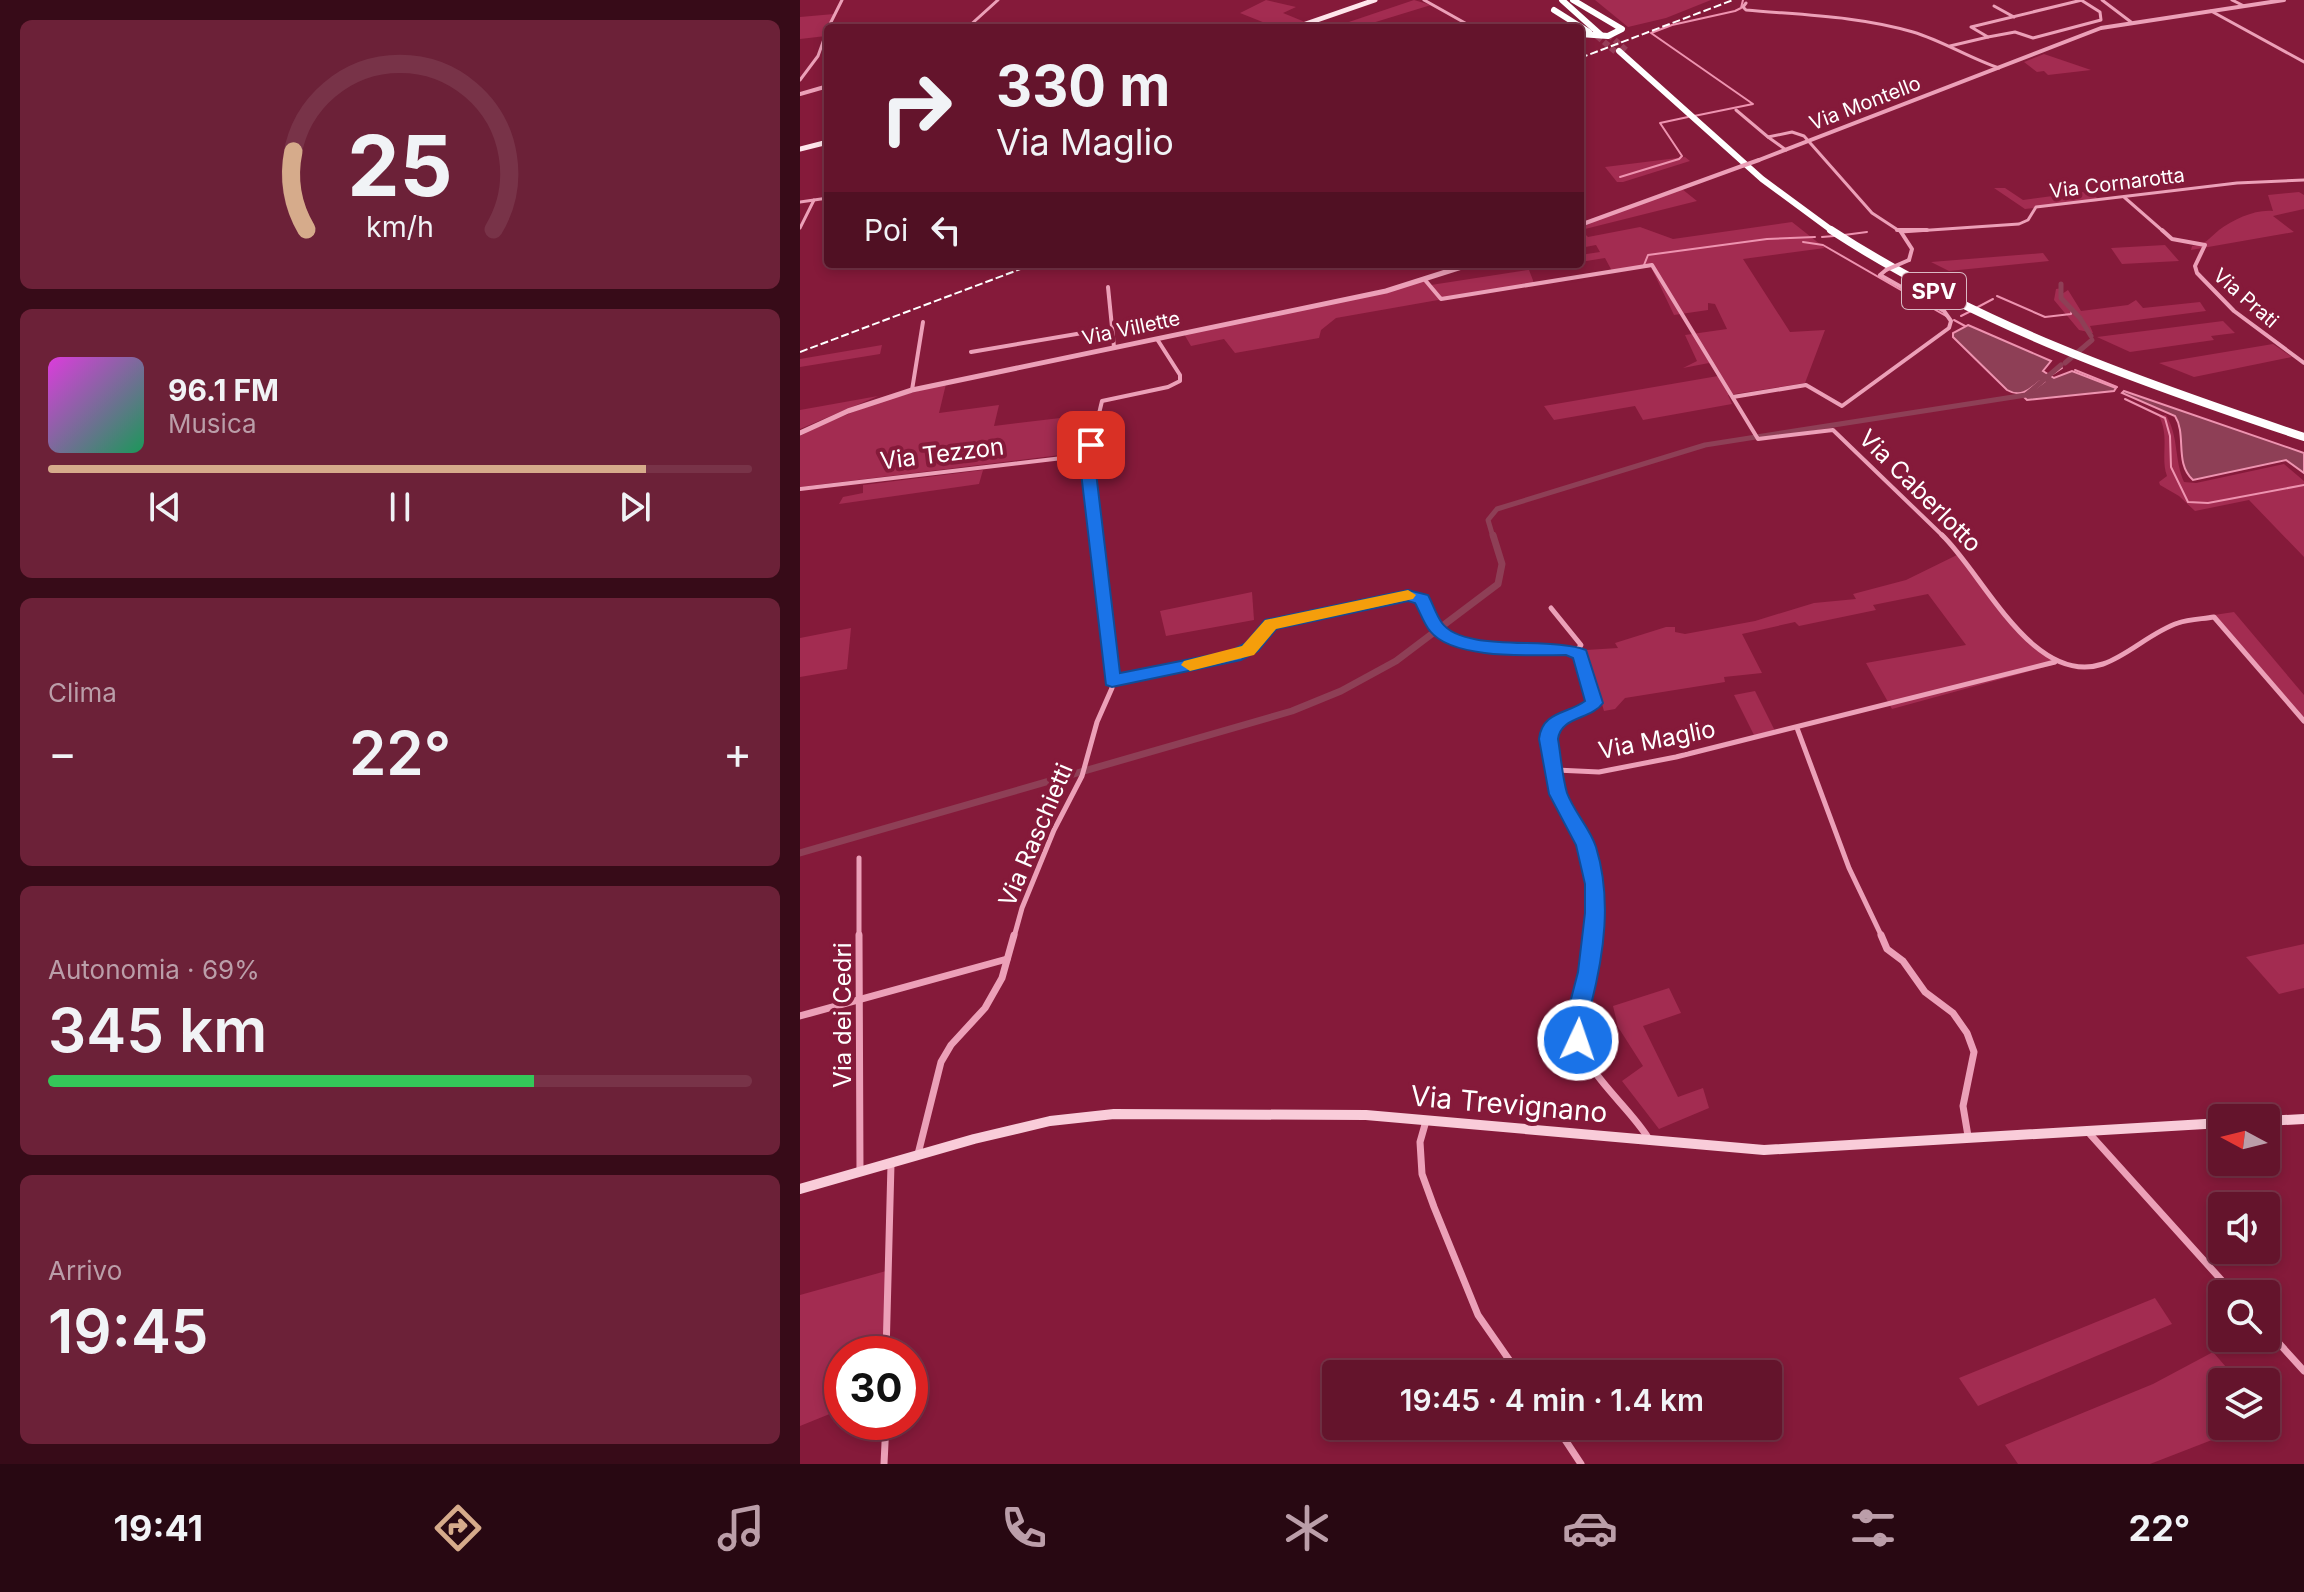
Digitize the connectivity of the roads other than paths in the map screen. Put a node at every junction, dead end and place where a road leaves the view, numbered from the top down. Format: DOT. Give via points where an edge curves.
graph roads {
  1 [pos="842,0"];
  2 [pos="998,0"];
  3 [pos="1375,0"];
  4 [pos="1424,0"];
  5 [pos="1562,0"];
  6 [pos="1571,0"];
  7 [pos="2082,0"];
  8 [pos="2102,0"];
  9 [pos="2232,0"];
  10 [pos="2284,0"];
  11 [pos="1746,3"];
  12 [pos="1994,6"];
  13 [pos="2244,6"];
  14 [pos="2210,11"];
  15 [pos="2014,17"];
  16 [pos="2131,22"];
  17 [pos="830,24"];
  18 [pos="971,24"];
  19 [pos="1306,24"];
  20 [pos="1467,24"];
  21 [pos="1568,24"];
  22 [pos="1582,24"];
  23 [pos="1584,25"];
  24 [pos="1584,34"];
  25 [pos="1602,35"];
  26 [pos="1988,37"];
  27 [pos="824,39"];
  28 [pos="1950,46"];
  29 [pos="2304,62"];
  30 [pos="1999,68"];
  31 [pos="800,80"];
  32 [pos="824,87"];
  33 [pos="800,94"];
  34 [pos="1736,110"];
  35 [pos="1768,137"];
  36 [pos="1812,141"];
  37 [pos="824,143"];
  38 [pos="800,149"];
  39 [pos="1786,150"];
  40 [pos="2304,180"];
  41 [pos="2124,197"];
  42 [pos="824,199"];
  43 [pos="814,200"];
  44 [pos="800,202"];
  45 [pos="1584,224"];
  46 [pos="800,228"];
  47 [pos="1901,232"];
  48 [pos="1460,268"];
  49 [pos="1425,280"];
  50 [pos="1108,287"];
  51 [pos="923,322"];
  52 [pos="1112,328"];
  53 [pos="1157,339"];
  54 [pos="1114,347"];
  55 [pos="971,352"];
  56 [pos="2304,363"];
  57 [pos="912,390"];
  58 [pos="1733,397"];
  59 [pos="800,433"];
  60 [pos="2304,434"];
  61 [pos="1088,455"];
  62 [pos="800,489"];
  63 [pos="1551,608"];
  64 [pos="1576,652"];
  65 [pos="2055,662"];
  66 [pos="1112,681"];
  67 [pos="2304,721"];
  68 [pos="1797,728"];
  69 [pos="1556,770"];
  70 [pos="859,858"];
  71 [pos="1007,959"];
  72 [pos="861,999"];
  73 [pos="800,1016"];
  74 [pos="2304,1119"];
  75 [pos="2280,1120"];
  76 [pos="1426,1121"];
  77 [pos="2208,1124"];
  78 [pos="2087,1131"];
  79 [pos="1968,1138"];
  80 [pos="1650,1142"];
  81 [pos="917,1156"];
  82 [pos="891,1163"];
  83 [pos="860,1172"];
  84 [pos="800,1189"];
  85 [pos="2221,1280"];
  86 [pos="886,1336"];
  87 [pos="2280,1344"];
  88 [pos="1509,1360"];
  89 [pos="2304,1371"];
  90 [pos="885,1440"];
  91 [pos="1565,1440"];
  92 [pos="884,1464"];
  93 [pos="1581,1464"];
  1 -- 17 [label="street"];
  2 -- 18 [label="street"];
  3 -- 19 [label="main road"];
  4 -- 20 [label="street"];
  5 -- 25 [label="highway"];
  6 -- 24 [label="highway" via="1622,29 1605,37"];
  6 -- 25 [label="highway"];
  7 -- 15 [label="street"];
  7 -- 26 [label="street" via="2100,12 2101,20 2033,38 2015,32"];
  8 -- 16 [label="street"];
  9 -- 13 [label="street"];
  10 -- 13 [label="street, Via Montello"];
  11 -- 28 [label="street, Via Montello" via="1746,10 1857,18"];
  12 -- 15 [label="street"];
  13 -- 14 [label="street, Via Montello"];
  14 -- 16 [label="street, Via Montello"];
  14 -- 29 [label="street"];
  15 -- 26 [label="street" via="1971,27"];
  16 -- 30 [label="street, Via Montello" via="2101,28"];
  21 -- 22 [label="highway" via="1551,7"];
  23 -- 25 [label="highway"];
  26 -- 28 [label="street"];
  27 -- 31 [label="street"];
  28 -- 30 [label="street, Via Montello"];
  30 -- 36 [label="street, Via Montello"];
  32 -- 33 [label="street"];
  34 -- 35 [label="street"];
  35 -- 36 [label="street" via="1794,132"];
  35 -- 39 [label="street"];
  36 -- 39 [label="street, Via Montello"];
  36 -- 47 [label="street, Via Cornarotta" via="1845,183"];
  37 -- 38 [label="main road"];
  39 -- 45 [label="street, Via Montello, bridge"];
  40 -- 41 [label="street, Via Cornarotta"];
  41 -- 47 [label="street, Via Cornarotta" via="2036,207 2019,224"];
  41 -- 56 [label="street, Via Prati" via="2172,239 2205,245 2197,273 2234,311"];
  42 -- 43 [label="street"];
  43 -- 44 [label="street"];
  43 -- 46 [label="street"];
  47 -- 58 [label="street, bridge" via="1912,249 1909,260 1880,275 1944,311 1949,328 1842,406 1806,385"];
  48 -- 49 [label="street, Via Villette"];
  49 -- 53 [label="street, Via Villette"];
  49 -- 58 [label="street, Via Caberlotto" via="1441,299 1652,265"];
  50 -- 52 [label="street"];
  51 -- 57 [label="street"];
  52 -- 54 [label="street"];
  52 -- 55 [label="street"];
  53 -- 54 [label="street, Via Villette"];
  53 -- 61 [label="street, Via Raschietti" via="1180,381 1102,401"];
  54 -- 57 [label="street, Via Villette"];
  57 -- 59 [label="street, Via Villette"];
  58 -- 65 [label="street, Via Caberlotto" via="1756,436 1833,430 1956,548 2012,624"];
  60 -- 60 [label="highway, SPV" via="2078,350 1907,269 1786,191 1620,51 1799,209 1916,281 2087,360"];
  61 -- 62 [label="street, Via Tezzon"];
  61 -- 66 [label="street, Via Raschietti"];
  63 -- 64 [label="street" via="1581,645"];
  64 -- 66 [label="street" via="1483,646 1440,632 1422,599 1403,595 1271,624 1252,647 1235,656"];
  64 -- 69 [label="street, Via Maglio" via="1595,700 1585,710 1560,718 1549,731"];
  65 -- 67 [label="street" via="2078,668 2103,664 2178,623 2214,617"];
  65 -- 68 [label="street, Via Maglio"];
  66 -- 71 [label="street, Via Raschietti" via="1082,776 1039,867"];
  68 -- 69 [label="street, Via Maglio" via="1599,772"];
  68 -- 79 [label="street" via="1849,868 1887,949 1967,1033 1974,1052 1963,1106"];
  69 -- 80 [label="street" via="1558,794 1586,845 1595,884 1596,913 1576,1022 1578,1040 1597,1078 1638,1120"];
  70 -- 72 [label="street, Via dei Cedri"];
  71 -- 72 [label="street"];
  71 -- 81 [label="street, Via Raschietti" via="985,1008 945,1053"];
  72 -- 73 [label="street"];
  72 -- 83 [label="street, Via dei Cedri"];
  74 -- 75 [label="main road"];
  76 -- 80 [label="main road, Via Trevignano"];
  76 -- 81 [label="main road, Via Trevignano" via="1303,1113 1114,1114 1050,1121"];
  76 -- 88 [label="street" via="1420,1142 1422,1174 1478,1315"];
  77 -- 78 [label="main road, Via Trevignano"];
  78 -- 79 [label="main road, Via Trevignano"];
  78 -- 85 [label="street"];
  79 -- 80 [label="main road, Via Trevignano" via="1764,1150"];
  81 -- 82 [label="main road, Via Trevignano"];
  82 -- 83 [label="main road, Via Trevignano"];
  82 -- 86 [label="street"];
  83 -- 84 [label="main road, Via Trevignano"];
  87 -- 89 [label="street"];
  90 -- 92 [label="street"];
  91 -- 93 [label="street"];
}
